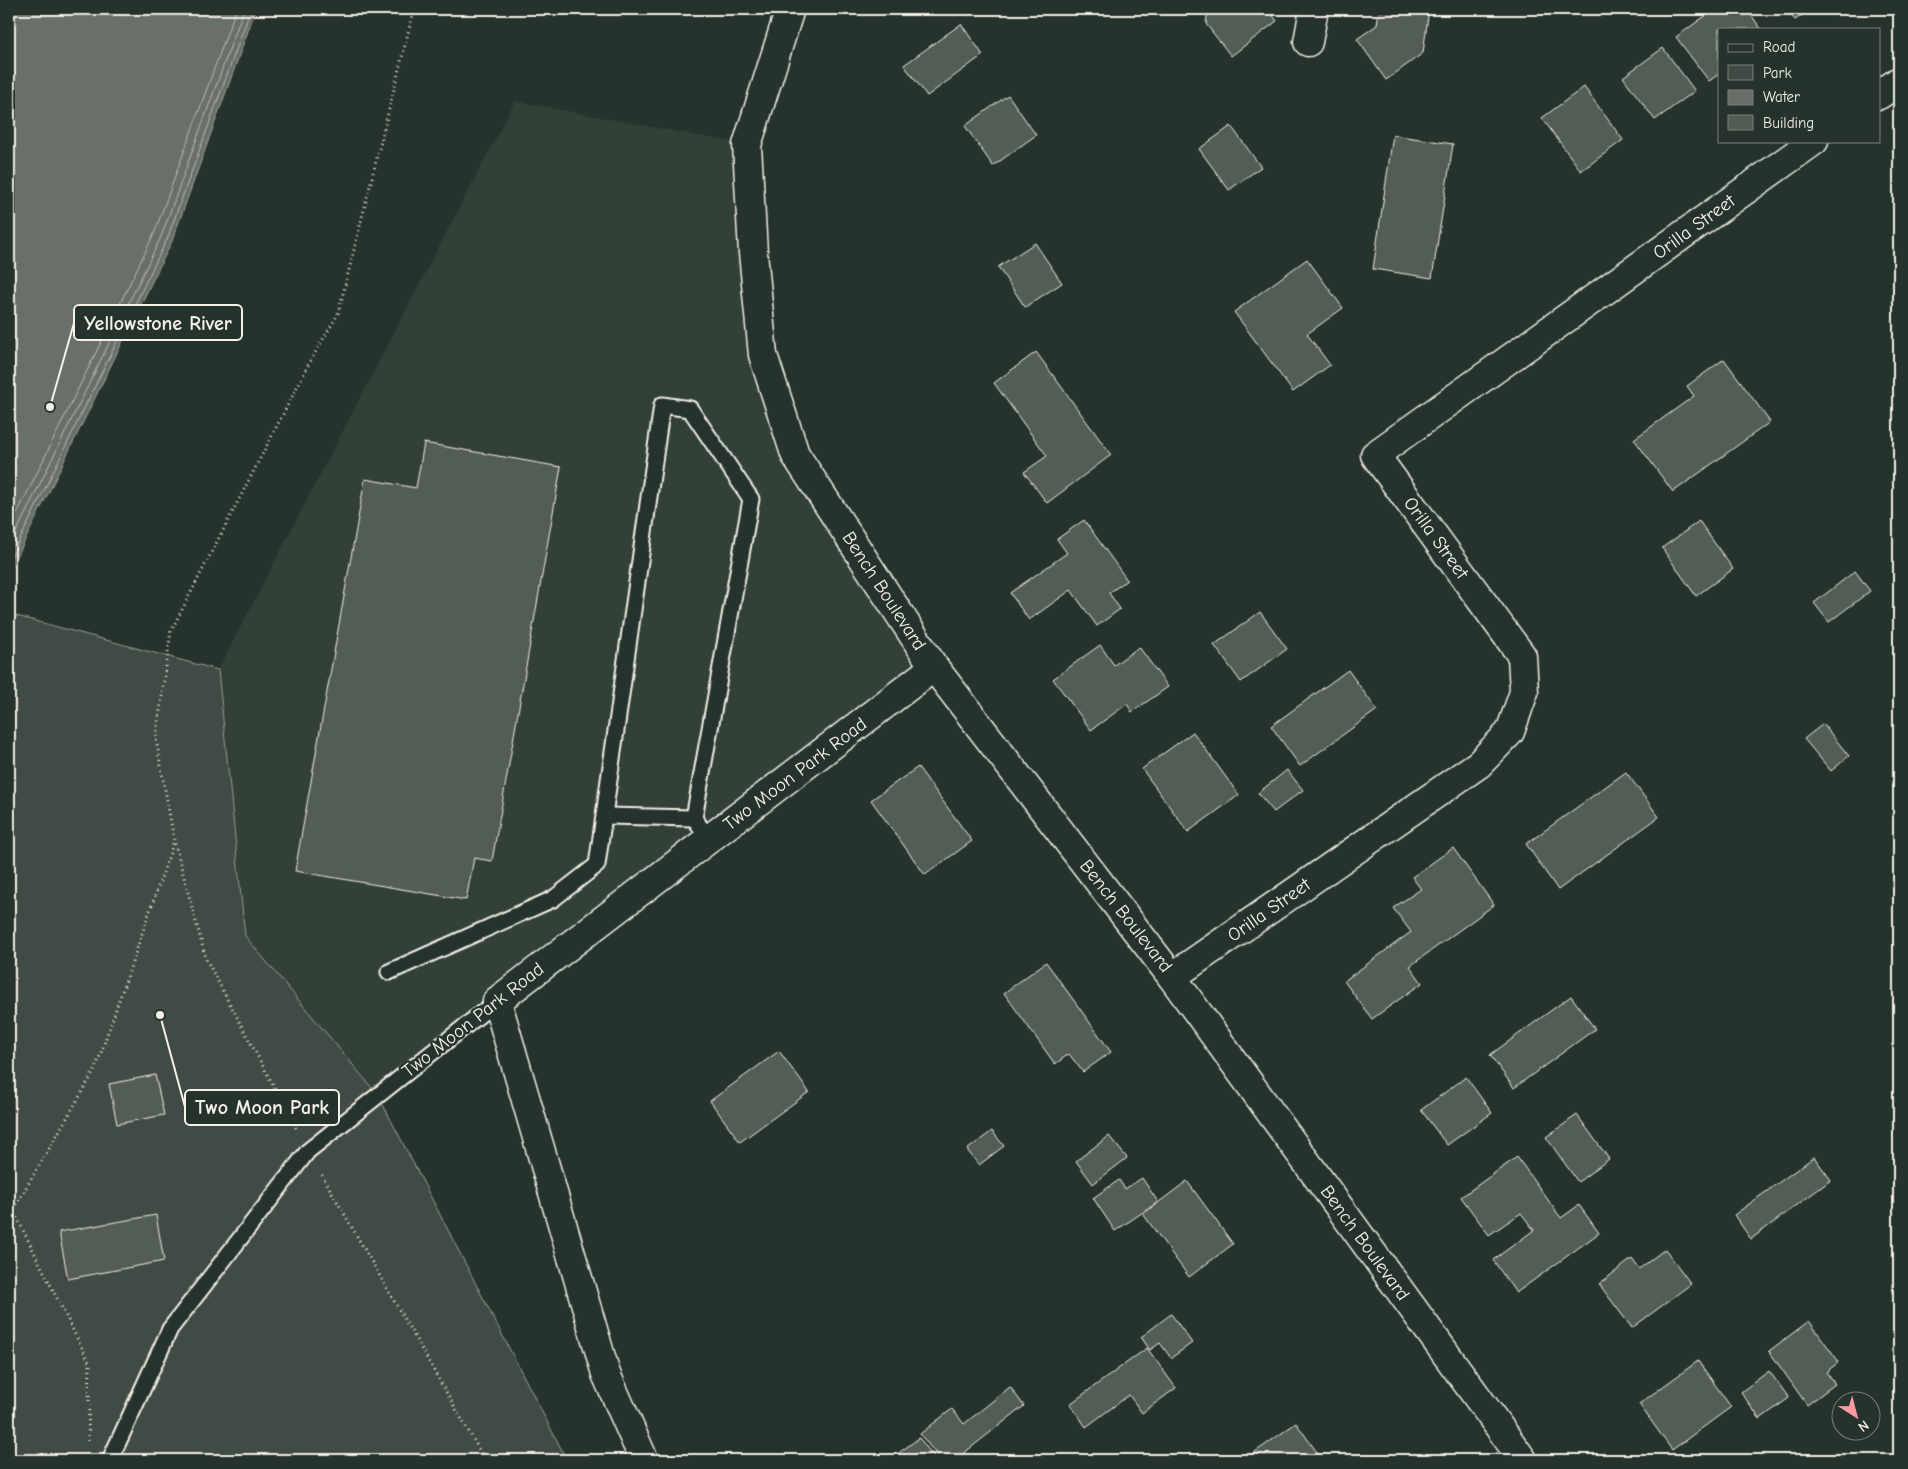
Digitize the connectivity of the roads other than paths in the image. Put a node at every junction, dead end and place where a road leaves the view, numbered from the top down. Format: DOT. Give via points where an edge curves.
graph roads {
  1 [pos="790,9"];
  2 [pos="1314,9"];
  3 [pos="1308,42"];
  4 [pos="1899,81"];
  5 [pos="1880,94"];
  6 [pos="1813,142"];
  7 [pos="934,667"];
  8 [pos="606,816"];
  9 [pos="702,828"];
  10 [pos="389,972"];
  11 [pos="1172,977"];
  12 [pos="496,1001"];
  13 [pos="110,1460"];
  14 [pos="644,1460"];
  15 [pos="1523,1460"];
  1 -- 7 [label="street, Bench Boulevard" via="747,145 763,355 795,454"];
  2 -- 3 [label="street"];
  4 -- 5 [label="street"];
  6 -- 11 [label="street, Orilla Street" via="1375,455 1522,656 1524,692 1510,732 1479,764"];
  7 -- 9 [label="street, Two Moon Park Road"];
  7 -- 11 [label="street, Bench Boulevard"];
  8 -- 9 [label="lane"];
  8 -- 9 [label="lane" via="662,405 690,409 751,499"];
  8 -- 10 [label="lane" via="597,865 553,899"];
  9 -- 12 [label="street, Two Moon Park Road"];
  11 -- 15 [label="street, Bench Boulevard"];
  12 -- 13 [label="lane, Two Moon Park Road" via="308,1151 170,1329"];
  12 -- 14 [label="street" via="606,1374"];
}
